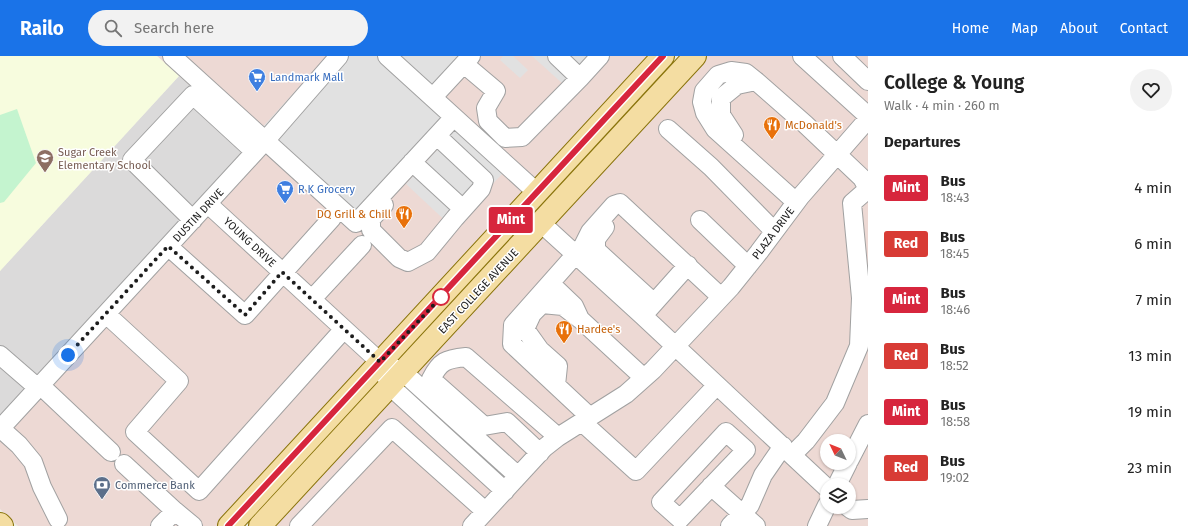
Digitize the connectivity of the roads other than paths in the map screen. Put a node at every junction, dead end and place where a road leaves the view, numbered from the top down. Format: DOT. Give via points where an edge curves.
graph roads {
  1 [pos="172,56"];
  2 [pos="339,56"];
  3 [pos="387,56"];
  4 [pos="557,56"];
  5 [pos="600,56"];
  6 [pos="663,56"];
  7 [pos="695,56"];
  8 [pos="802,56"];
  9 [pos="842,56"];
  10 [pos="468,60"];
  11 [pos="739,72"];
  12 [pos="580,78"];
  13 [pos="868,80"];
  14 [pos="756,81"];
  15 [pos="432,97"];
  16 [pos="868,116"];
  17 [pos="454,117"];
  18 [pos="868,119"];
  19 [pos="726,123"];
  20 [pos="668,128"];
  21 [pos="437,136"];
  22 [pos="260,147"];
  23 [pos="837,155"];
  24 [pos="415,165"];
  25 [pos="774,183"];
  26 [pos="534,190"];
  27 [pos="796,202"];
  28 [pos="208,204"];
  29 [pos="463,209"];
  30 [pos="632,214"];
  31 [pos="332,218"];
  32 [pos="193,220"];
  33 [pos="700,220"];
  34 [pos="541,223"];
  35 [pos="774,231"];
  36 [pos="362,245"];
  37 [pos="168,246"];
  38 [pos="576,254"];
  39 [pos="688,265"];
  40 [pos="748,266"];
  41 [pos="282,272"];
  42 [pos="551,284"];
  43 [pos="721,297"];
  44 [pos="864,298"];
  45 [pos="312,299"];
  46 [pos="464,307"];
  47 [pos="648,309"];
  48 [pos="106,314"];
  49 [pos="580,319"];
  50 [pos="344,329"];
  51 [pos="675,346"];
  52 [pos="0,355"];
  53 [pos="380,362"];
  54 [pos="644,378"];
  55 [pos="397,379"];
  56 [pos="717,385"];
  57 [pos="39,386"];
  58 [pos="556,386"];
  59 [pos="586,419"];
  60 [pos="868,424"];
  61 [pos="0,429"];
  62 [pos="474,435"];
  63 [pos="558,437"];
  64 [pos="856,448"];
  65 [pos="461,450"];
  66 [pos="788,451"];
  67 [pos="540,453"];
  68 [pos="518,476"];
  69 [pos="820,481"];
  70 [pos="711,486"];
  71 [pos="504,491"];
  72 [pos="175,510"];
  73 [pos="485,511"];
  74 [pos="823,514"];
  75 [pos="736,520"];
  76 [pos="0,524"];
  77 [pos="58,524"];
  78 [pos="2,526"];
  79 [pos="160,526"];
  80 [pos="193,526"];
  81 [pos="228,526"];
  82 [pos="260,526"];
  83 [pos="300,526"];
  84 [pos="472,526"];
  85 [pos="756,526"];
  86 [pos="817,526"];
  1 -- 22 [label="street"];
  2 -- 22 [label="street, DUSTIN DRIVE"];
  3 -- 15 [label="street"];
  4 -- 12 [label="street"];
  5 -- 12 [label="street"];
  6 -- 26 [label="main road"];
  7 -- 34 [label="main road, EAST COLLEGE AVENUE"];
  8 -- 16 [label="street"];
  9 -- 13 [label="street"];
  10 -- 12 [label="street" via="496,91 486,108 488,121 505,138 522,137"];
  10 -- 15 [label="street"];
  11 -- 14 [label="street" via="746,73"];
  11 -- 19 [label="street" via="722,79 710,97 712,111"];
  11 -- 25 [label="street" via="731,70 718,74 704,90 702,102 705,113 715,129"];
  14 -- 19 [label="street" via="737,85 721,98 721,115"];
  14 -- 23 [label="street"];
  15 -- 17 [label="street"];
  17 -- 21 [label="street"];
  17 -- 26 [label="street"];
  18 -- 23 [label="street, PLAZA DRIVE"];
  19 -- 25 [label="street" via="735,136 776,171"];
  20 -- 35 [label="street"];
  21 -- 24 [label="street"];
  21 -- 29 [label="street" via="484,180 481,189"];
  22 -- 24 [label="street" via="356,223"];
  22 -- 28 [label="street, DUSTIN DRIVE"];
  22 -- 32 [label="street" via="193,95 132,160"];
  23 -- 27 [label="street, PLAZA DRIVE"];
  23 -- 44 [label="street" via="862,178 868,188 852,203"];
  24 -- 29 [label="street"];
  24 -- 29 [label="street" via="371,219 371,230 398,258 408,262 427,252"];
  25 -- 27 [label="street"];
  26 -- 46 [label="main road" via="539,202 534,218 481,277"];
  26 -- 53 [label="main road"];
  27 -- 35 [label="street, PLAZA DRIVE"];
  28 -- 32 [label="street, DUSTIN DRIVE"];
  28 -- 41 [label="street, YOUNG DRIVE"];
  30 -- 38 [label="street" via="620,203 614,205 590,232 584,246"];
  30 -- 39 [label="street"];
  30 -- 47 [label="street" via="611,219 596,240 596,250"];
  31 -- 41 [label="street"];
  32 -- 37 [label="street, DUSTIN DRIVE"];
  33 -- 40 [label="street"];
  34 -- 38 [label="street"];
  34 -- 46 [label="main road, EAST COLLEGE AVENUE"];
  35 -- 40 [label="street, PLAZA DRIVE"];
  36 -- 45 [label="street"];
  37 -- 41 [label="street" via="245,315"];
  37 -- 48 [label="street, DUSTIN DRIVE"];
  38 -- 42 [label="street"];
  38 -- 47 [label="street"];
  39 -- 43 [label="street"];
  39 -- 47 [label="street"];
  40 -- 43 [label="street, PLAZA DRIVE"];
  41 -- 45 [label="street, YOUNG DRIVE"];
  42 -- 49 [label="street" via="574,306"];
  42 -- 58 [label="street" via="513,325 512,344"];
  43 -- 51 [label="street, PLAZA DRIVE"];
  44 -- 66 [label="street" via="859,346 835,404 806,441"];
  45 -- 50 [label="street, YOUNG DRIVE"];
  46 -- 55 [label="main road, EAST COLLEGE AVENUE"];
  47 -- 51 [label="street"];
  48 -- 50 [label="street" via="179,381 134,432 199,491"];
  48 -- 57 [label="street, DUSTIN DRIVE"];
  49 -- 54 [label="street"];
  49 -- 58 [label="street" via="563,306 542,304 532,314 525,329 540,350 558,366"];
  50 -- 53 [label="street, YOUNG DRIVE"];
  51 -- 54 [label="street, PLAZA DRIVE"];
  51 -- 56 [label="street"];
  52 -- 57 [label="street"];
  53 -- 55 [label="street"];
  53 -- 81 [label="main road"];
  54 -- 59 [label="street, PLAZA DRIVE" via="626,394"];
  55 -- 62 [label="street"];
  55 -- 65 [label="street"];
  55 -- 82 [label="main road, EAST COLLEGE AVENUE"];
  56 -- 59 [label="street" via="636,471"];
  56 -- 66 [label="street"];
  57 -- 61 [label="street, DUSTIN DRIVE"];
  57 -- 72 [label="street"];
  58 -- 59 [label="street"];
  59 -- 63 [label="street, PLAZA DRIVE"];
  60 -- 64 [label="street"];
  61 -- 77 [label="street" via="19,445 33,462"];
  62 -- 65 [label="street"];
  62 -- 68 [label="street"];
  63 -- 67 [label="street, PLAZA DRIVE"];
  63 -- 67 [label="street" via="466,357 444,361 436,368 431,379 484,426 507,422"];
  65 -- 71 [label="street"];
  66 -- 69 [label="street"];
  66 -- 75 [label="street" via="762,475 750,505"];
  67 -- 68 [label="street, PLAZA DRIVE"];
  68 -- 71 [label="street, PLAZA DRIVE"];
  70 -- 70 [label="street" via="746,450 726,432 661,502 680,520"];
  70 -- 75 [label="street"];
  71 -- 73 [label="street, PLAZA DRIVE"];
  72 -- 79 [label="street"];
  72 -- 80 [label="street"];
  73 -- 83 [label="street" via="392,428"];
  73 -- 84 [label="street, PLAZA DRIVE"];
  74 -- 86 [label="street"];
  75 -- 85 [label="street"];
  76 -- 78 [label="main road"];
}
